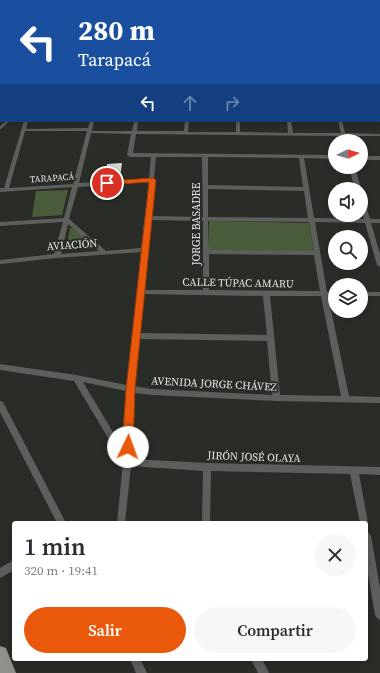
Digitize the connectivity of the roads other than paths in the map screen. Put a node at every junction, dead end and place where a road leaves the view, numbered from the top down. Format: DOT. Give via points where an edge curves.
graph roads {
  1 [pos="26,122"];
  2 [pos="92,122"];
  3 [pos="136,122"];
  4 [pos="187,122"];
  5 [pos="238,122"];
  6 [pos="289,122"];
  7 [pos="340,122"];
  8 [pos="24,130"];
  9 [pos="90,131"];
  10 [pos="134,132"];
  11 [pos="186,132"];
  12 [pos="238,133"];
  13 [pos="291,134"];
  14 [pos="328,134"];
  15 [pos="343,134"];
  16 [pos="368,135"];
  17 [pos="380,135"];
  18 [pos="154,156"];
  19 [pos="205,156"];
  20 [pos="301,157"];
  21 [pos="328,157"];
  22 [pos="368,158"];
  23 [pos="380,158"];
  24 [pos="153,180"];
  25 [pos="76,185"];
  26 [pos="205,187"];
  27 [pos="306,189"];
  28 [pos="3,190"];
  29 [pos="148,218"];
  30 [pos="205,219"];
  31 [pos="67,220"];
  32 [pos="311,221"];
  33 [pos="328,221"];
  34 [pos="368,221"];
  35 [pos="380,221"];
  36 [pos="367,222"];
  37 [pos="0,224"];
  38 [pos="145,250"];
  39 [pos="206,252"];
  40 [pos="105,253"];
  41 [pos="317,253"];
  42 [pos="57,256"];
  43 [pos="0,262"];
  44 [pos="380,265"];
  45 [pos="140,292"];
  46 [pos="206,292"];
  47 [pos="266,293"];
  48 [pos="324,294"];
  49 [pos="328,294"];
  50 [pos="368,294"];
  51 [pos="380,294"];
  52 [pos="136,336"];
  53 [pos="270,338"];
  54 [pos="0,367"];
  55 [pos="76,378"];
  56 [pos="130,389"];
  57 [pos="276,398"];
  58 [pos="346,400"];
  59 [pos="380,400"];
  60 [pos="0,404"];
  61 [pos="127,462"];
  62 [pos="207,467"];
  63 [pos="354,471"];
  64 [pos="380,471"];
  65 [pos="61,521"];
  66 [pos="120,521"];
  67 [pos="206,521"];
  68 [pos="364,521"];
  69 [pos="368,547"];
  70 [pos="12,566"];
  71 [pos="0,573"];
  72 [pos="380,615"];
  73 [pos="0,654"];
  74 [pos="136,661"];
  75 [pos="257,661"];
  76 [pos="8,673"];
  77 [pos="142,673"];
  78 [pos="264,673"];
  1 -- 8 [label="street"];
  2 -- 9 [label="street"];
  3 -- 10 [label="street"];
  4 -- 11 [label="street"];
  5 -- 12 [label="street"];
  6 -- 13 [label="street"];
  7 -- 15 [label="street"];
  8 -- 9 [label="street"];
  8 -- 28 [label="street"];
  9 -- 10 [label="street"];
  9 -- 25 [label="street"];
  10 -- 11 [label="street"];
  10 -- 18 [label="street" via="130,155"];
  11 -- 12 [label="street"];
  12 -- 13 [label="street"];
  13 -- 14 [label="street"];
  16 -- 17 [label="street"];
  18 -- 19 [label="street"];
  18 -- 24 [label="street"];
  19 -- 20 [label="street"];
  19 -- 26 [label="street, JORGE BASADRE"];
  20 -- 21 [label="street"];
  20 -- 27 [label="street"];
  22 -- 23 [label="street"];
  24 -- 25 [label="street, TARAPACÁ"];
  24 -- 29 [label="street"];
  25 -- 28 [label="street, TARAPACÁ"];
  25 -- 31 [label="street"];
  26 -- 27 [label="street"];
  26 -- 30 [label="street, JORGE BASADRE"];
  27 -- 32 [label="street"];
  29 -- 30 [label="street"];
  29 -- 38 [label="street"];
  30 -- 32 [label="street"];
  30 -- 39 [label="street, JORGE BASADRE"];
  31 -- 37 [label="street"];
  31 -- 40 [label="street"];
  31 -- 42 [label="street"];
  32 -- 33 [label="street"];
  32 -- 41 [label="street"];
  34 -- 35 [label="street"];
  36 -- 44 [label="street"];
  38 -- 40 [label="street, AVIACIÓN"];
  38 -- 45 [label="street"];
  39 -- 41 [label="street"];
  39 -- 46 [label="street, JORGE BASADRE"];
  40 -- 42 [label="street, AVIACIÓN"];
  41 -- 48 [label="street"];
  42 -- 43 [label="street, AVIACIÓN"];
  45 -- 46 [label="street, CALLE TÚPAC AMARU"];
  45 -- 52 [label="street"];
  46 -- 47 [label="street, CALLE TÚPAC AMARU"];
  47 -- 48 [label="street, CALLE TÚPAC AMARU"];
  47 -- 53 [label="street"];
  48 -- 49 [label="street, CALLE TÚPAC AMARU"];
  48 -- 58 [label="street"];
  50 -- 51 [label="street"];
  52 -- 53 [label="street"];
  52 -- 56 [label="street"];
  53 -- 57 [label="street"];
  54 -- 55 [label="street, AVENIDA JORGE CHÁVEZ"];
  55 -- 56 [label="street, AVENIDA JORGE CHÁVEZ"];
  55 -- 61 [label="street"];
  56 -- 57 [label="street, AVENIDA JORGE CHÁVEZ"];
  56 -- 61 [label="street"];
  57 -- 58 [label="street, AVENIDA JORGE CHÁVEZ"];
  58 -- 59 [label="street, AVENIDA JORGE CHÁVEZ"];
  60 -- 65 [label="street"];
  61 -- 62 [label="street, JIRÓN JOSÉ OLAYA"];
  61 -- 66 [label="street"];
  62 -- 63 [label="street, JIRÓN JOSÉ OLAYA"];
  62 -- 67 [label="street"];
  63 -- 64 [label="street, JIRÓN JOSÉ OLAYA"];
  63 -- 68 [label="street"];
  69 -- 72 [label="street"];
  70 -- 71 [label="street"];
  73 -- 76 [label="main road"];
  74 -- 77 [label="street"];
  75 -- 78 [label="street"];
}
